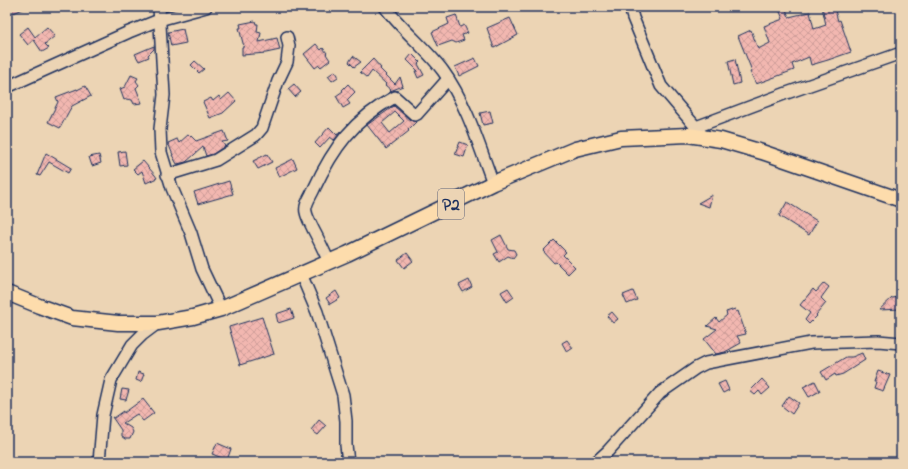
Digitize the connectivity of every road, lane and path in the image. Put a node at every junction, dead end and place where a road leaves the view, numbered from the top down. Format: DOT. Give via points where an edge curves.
graph roads {
  1 [pos="159,7"];
  2 [pos="206,7"];
  3 [pos="385,7"];
  4 [pos="631,8"];
  5 [pos="159,20"];
  6 [pos="287,37"];
  7 [pos="901,53"];
  8 [pos="450,82"];
  9 [pos="7,87"];
  10 [pos="700,132"];
  11 [pos="167,175"];
  12 [pos="493,183"];
  13 [pos="901,200"];
  14 [pos="329,262"];
  15 [pos="300,274"];
  16 [pos="7,293"];
  17 [pos="220,309"];
  18 [pos="158,323"];
  19 [pos="901,343"];
  20 [pos="99,462"];
  21 [pos="348,462"];
  22 [pos="596,462"];
  1 -- 5 [label="street"];
  2 -- 5 [label="street"];
  3 -- 8 [label="street"];
  4 -- 10 [label="street" via="661,86"];
  5 -- 9 [label="street"];
  5 -- 11 [label="street" via="164,95 160,129 161,152"];
  6 -- 11 [label="street" via="287,62 262,128 256,135 216,160"];
  7 -- 10 [label="street" via="784,94"];
  8 -- 12 [label="street" via="463,106"];
  8 -- 14 [label="street" via="415,115 394,97 379,106 358,122 329,159 306,209 309,221"];
  10 -- 12 [label="main road, P2" via="607,141 576,150"];
  10 -- 13 [label="main road, P2"];
  11 -- 17 [label="street" via="191,233 202,269"];
  12 -- 14 [label="main road, P2"];
  14 -- 15 [label="main road, P2"];
  15 -- 17 [label="main road, P2"];
  15 -- 21 [label="street" via="317,312 343,395"];
  16 -- 18 [label="main road, P2" via="72,318 118,323"];
  17 -- 18 [label="main road, P2"];
  18 -- 20 [label="street" via="132,345 111,380 103,415"];
  19 -- 22 [label="street" via="811,343 706,363 660,393"];
}
